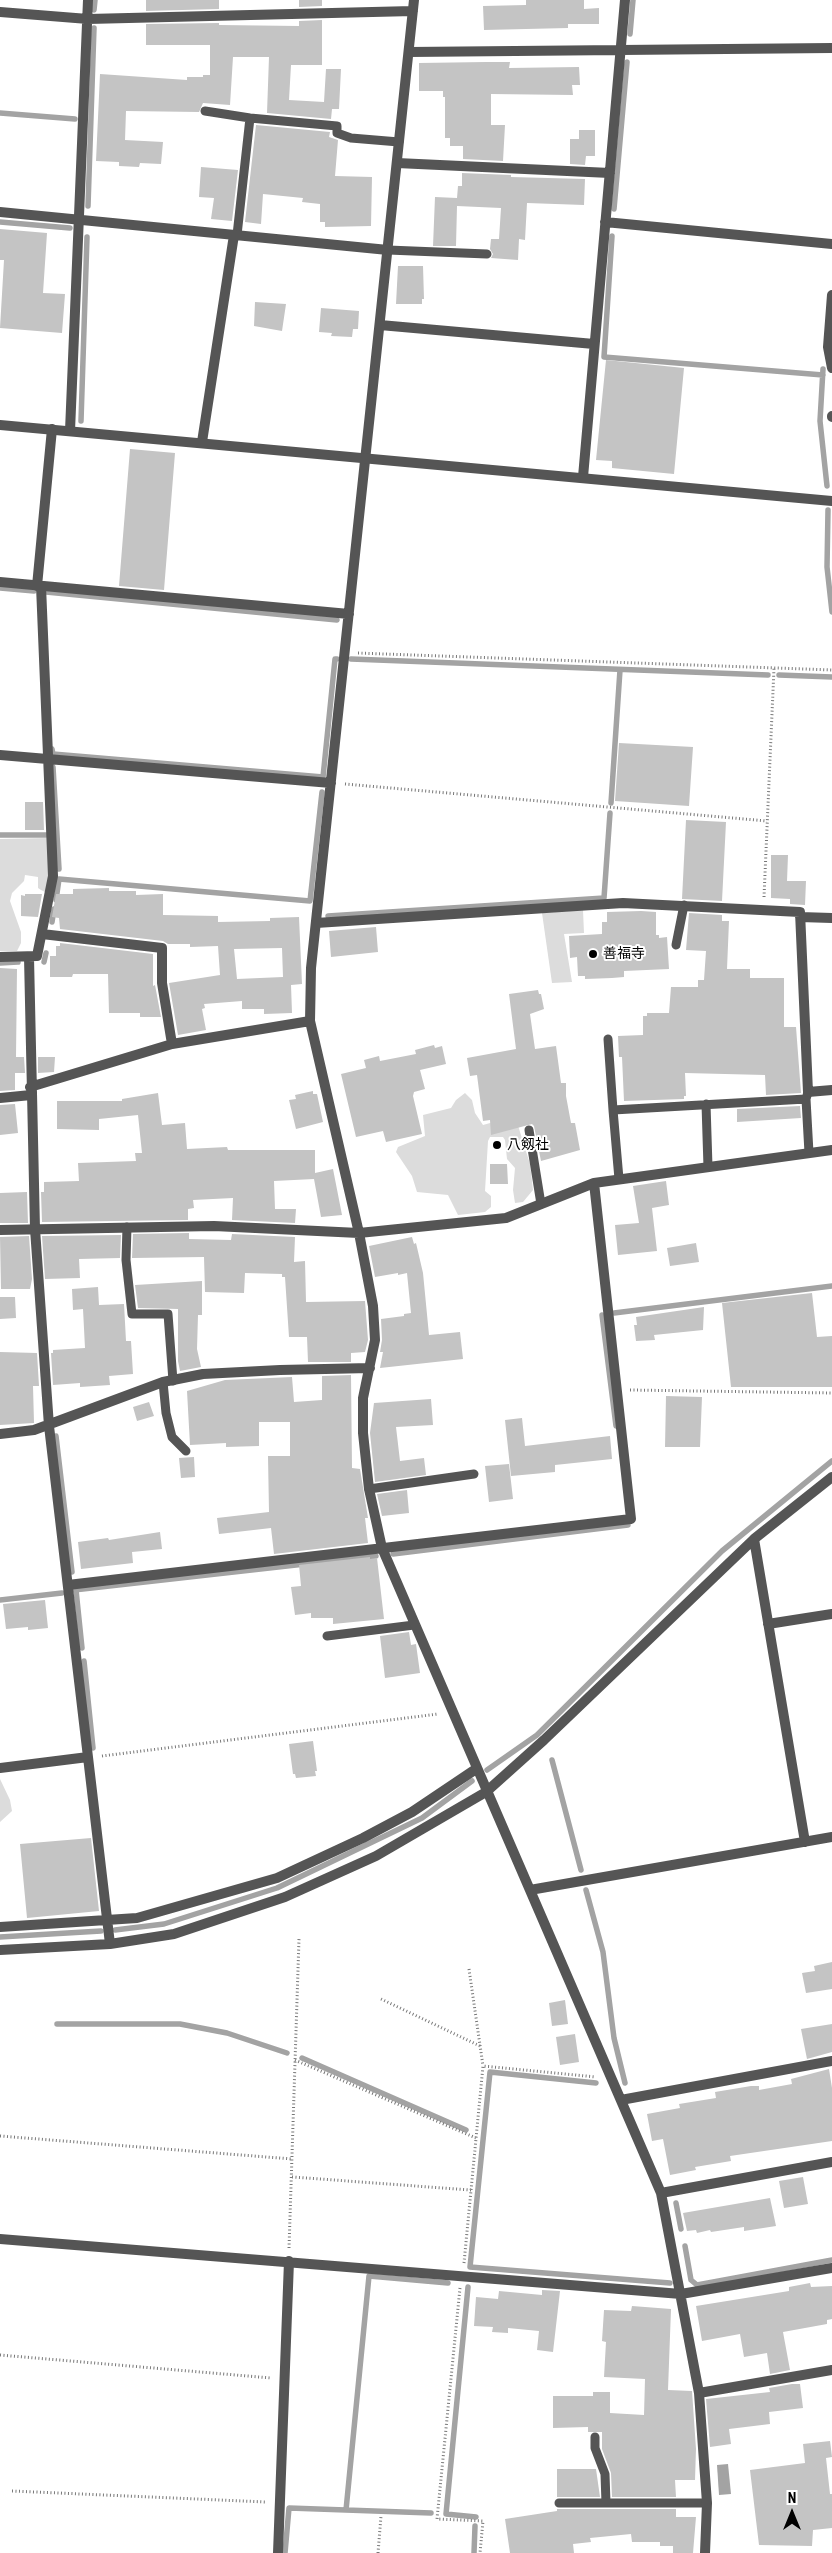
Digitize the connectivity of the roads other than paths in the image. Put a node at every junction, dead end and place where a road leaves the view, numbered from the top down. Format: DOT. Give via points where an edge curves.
graph roads {
  1 [pos="88,0"];
  2 [pos="414,0"];
  3 [pos="625,0"];
  4 [pos="413,11"];
  5 [pos="0,12"];
  6 [pos="88,19"];
  7 [pos="832,48"];
  8 [pos="621,50"];
  9 [pos="409,52"];
  10 [pos="205,111"];
  11 [pos="250,118"];
  12 [pos="399,142"];
  13 [pos="397,163"];
  14 [pos="610,173"];
  15 [pos="0,212"];
  16 [pos="80,219"];
  17 [pos="605,222"];
  18 [pos="235,235"];
  19 [pos="832,244"];
  20 [pos="388,250"];
  21 [pos="487,254"];
  22 [pos="832,295"];
  23 [pos="380,325"];
  24 [pos="594,344"];
  25 [pos="832,368"];
  26 [pos="0,425"];
  27 [pos="52,429"];
  28 [pos="70,431"];
  29 [pos="202,442"];
  30 [pos="366,457"];
  31 [pos="583,477"];
  32 [pos="832,501"];
  33 [pos="0,582"];
  34 [pos="39,586"];
  35 [pos="349,614"];
  36 [pos="0,755"];
  37 [pos="48,759"];
  38 [pos="331,783"];
  39 [pos="684,905"];
  40 [pos="800,917"];
  41 [pos="832,918"];
  42 [pos="316,923"];
  43 [pos="42,934"];
  44 [pos="676,945"];
  45 [pos="0,957"];
  46 [pos="29,957"];
  47 [pos="310,1021"];
  48 [pos="608,1039"];
  49 [pos="172,1044"];
  50 [pos="832,1090"];
  51 [pos="30,1091"];
  52 [pos="807,1095"];
  53 [pos="0,1098"];
  54 [pos="706,1104"];
  55 [pos="613,1110"];
  56 [pos="529,1130"];
  57 [pos="832,1150"];
  58 [pos="809,1153"];
  59 [pos="708,1167"];
  60 [pos="619,1179"];
  61 [pos="594,1182"];
  62 [pos="541,1204"];
  63 [pos="127,1227"];
  64 [pos="34,1229"];
  65 [pos="0,1230"];
  66 [pos="359,1233"];
  67 [pos="370,1368"];
  68 [pos="168,1382"];
  69 [pos="49,1426"];
  70 [pos="0,1434"];
  71 [pos="186,1451"];
  72 [pos="474,1474"];
  73 [pos="832,1477"];
  74 [pos="369,1490"];
  75 [pos="754,1539"];
  76 [pos="382,1548"];
  77 [pos="68,1585"];
  78 [pos="832,1614"];
  79 [pos="768,1624"];
  80 [pos="414,1625"];
  81 [pos="327,1636"];
  82 [pos="88,1757"];
  83 [pos="0,1768"];
  84 [pos="476,1769"];
  85 [pos="486,1792"];
  86 [pos="832,1837"];
  87 [pos="805,1842"];
  88 [pos="530,1890"];
  89 [pos="107,1921"];
  90 [pos="0,1927"];
  91 [pos="110,1944"];
  92 [pos="0,1950"];
  93 [pos="832,2061"];
  94 [pos="621,2100"];
  95 [pos="832,2162"];
  96 [pos="660,2193"];
  97 [pos="0,2239"];
  98 [pos="289,2261"];
  99 [pos="832,2268"];
  100 [pos="681,2294"];
  101 [pos="832,2370"];
  102 [pos="699,2393"];
  103 [pos="595,2437"];
  104 [pos="559,2503"];
  105 [pos="606,2503"];
  106 [pos="707,2503"];
  107 [pos="278,2553"];
  108 [pos="705,2553"];
  1 -- 6 [label="street"];
  2 -- 4 [label="street"];
  3 -- 8 [label="street"];
  4 -- 6 [label="street"];
  4 -- 9 [label="street"];
  5 -- 6 [label="street"];
  6 -- 16 [label="street"];
  7 -- 8 [label="street"];
  8 -- 9 [label="street"];
  8 -- 14 [label="street"];
  9 -- 12 [label="street"];
  10 -- 11 [label="lane"];
  11 -- 12 [label="lane" via="337,126 337,133 350,138"];
  11 -- 18 [label="lane"];
  12 -- 13 [label="street"];
  13 -- 14 [label="street"];
  13 -- 20 [label="street"];
  14 -- 17 [label="street"];
  15 -- 16 [label="street"];
  16 -- 18 [label="street"];
  16 -- 28 [label="street"];
  17 -- 19 [label="street"];
  17 -- 24 [label="street"];
  18 -- 20 [label="street"];
  18 -- 29 [label="street"];
  20 -- 21 [label="lane"];
  20 -- 23 [label="street"];
  22 -- 25 [label="street" via="828,347"];
  23 -- 24 [label="street"];
  23 -- 30 [label="street"];
  24 -- 31 [label="street"];
  26 -- 27 [label="street"];
  27 -- 28 [label="street"];
  27 -- 34 [label="street"];
  28 -- 29 [label="street"];
  29 -- 30 [label="street"];
  30 -- 31 [label="street"];
  30 -- 35 [label="street"];
  31 -- 32 [label="street"];
  33 -- 34 [label="street"];
  34 -- 35 [label="street"];
  34 -- 37 [label="street"];
  35 -- 38 [label="street"];
  36 -- 37 [label="street"];
  37 -- 38 [label="street"];
  37 -- 43 [label="street" via="54,876"];
  38 -- 42 [label="street"];
  39 -- 40 [label="street" via="800,912"];
  39 -- 42 [label="street" via="623,902"];
  39 -- 44 [label="lane"];
  40 -- 41 [label="street"];
  40 -- 52 [label="street"];
  42 -- 47 [label="street"];
  43 -- 46 [label="street" via="37,956"];
  43 -- 49 [label="street" via="162,948 162,983"];
  45 -- 46 [label="street"];
  46 -- 51 [label="street"];
  47 -- 49 [label="street"];
  47 -- 66 [label="street"];
  48 -- 55 [label="lane"];
  49 -- 51 [label="street"];
  50 -- 52 [label="street"];
  51 -- 53 [label="street"];
  51 -- 64 [label="street"];
  52 -- 54 [label="lane"];
  52 -- 58 [label="lane"];
  54 -- 55 [label="lane"];
  54 -- 59 [label="lane"];
  55 -- 60 [label="lane"];
  56 -- 62 [label="lane"];
  57 -- 58 [label="street"];
  58 -- 59 [label="street"];
  59 -- 60 [label="street"];
  60 -- 61 [label="street"];
  61 -- 62 [label="street"];
  61 -- 76 [label="street" via="631,1519"];
  62 -- 66 [label="street" via="506,1218"];
  63 -- 64 [label="street"];
  63 -- 66 [label="street" via="214,1226"];
  63 -- 68 [label="lane" via="126,1260 132,1314 168,1314"];
  64 -- 65 [label="street"];
  64 -- 69 [label="street"];
  66 -- 67 [label="street" via="373,1306 375,1340"];
  67 -- 68 [label="street" via="203,1374"];
  67 -- 74 [label="street" via="363,1398"];
  68 -- 69 [label="street"];
  68 -- 71 [label="lane" via="166,1413 172,1437"];
  69 -- 70 [label="street"];
  69 -- 77 [label="street"];
  72 -- 74 [label="lane"];
  73 -- 75 [label="street"];
  74 -- 76 [label="street"];
  75 -- 79 [label="street"];
  75 -- 85 [label="street"];
  76 -- 77 [label="street"];
  76 -- 80 [label="street"];
  77 -- 82 [label="street"];
  78 -- 79 [label="street"];
  79 -- 87 [label="street"];
  80 -- 81 [label="lane"];
  80 -- 84 [label="street"];
  82 -- 83 [label="street"];
  82 -- 89 [label="street"];
  84 -- 85 [label="street"];
  84 -- 89 [label="street" via="412,1812 277,1878 137,1918"];
  85 -- 88 [label="street"];
  85 -- 91 [label="street" via="376,1856 284,1897 174,1934"];
  86 -- 87 [label="street"];
  87 -- 88 [label="street"];
  88 -- 94 [label="street"];
  89 -- 90 [label="street"];
  89 -- 91 [label="street"];
  91 -- 92 [label="street"];
  93 -- 94 [label="street"];
  94 -- 96 [label="street"];
  95 -- 96 [label="street"];
  96 -- 100 [label="street"];
  97 -- 98 [label="street"];
  98 -- 100 [label="street"];
  98 -- 107 [label="street"];
  99 -- 100 [label="street"];
  100 -- 102 [label="street"];
  101 -- 102 [label="street"];
  102 -- 106 [label="street"];
  103 -- 105 [label="lane" via="595,2448 604,2474"];
  104 -- 105 [label="lane"];
  105 -- 106 [label="lane"];
  106 -- 108 [label="street"];
}
